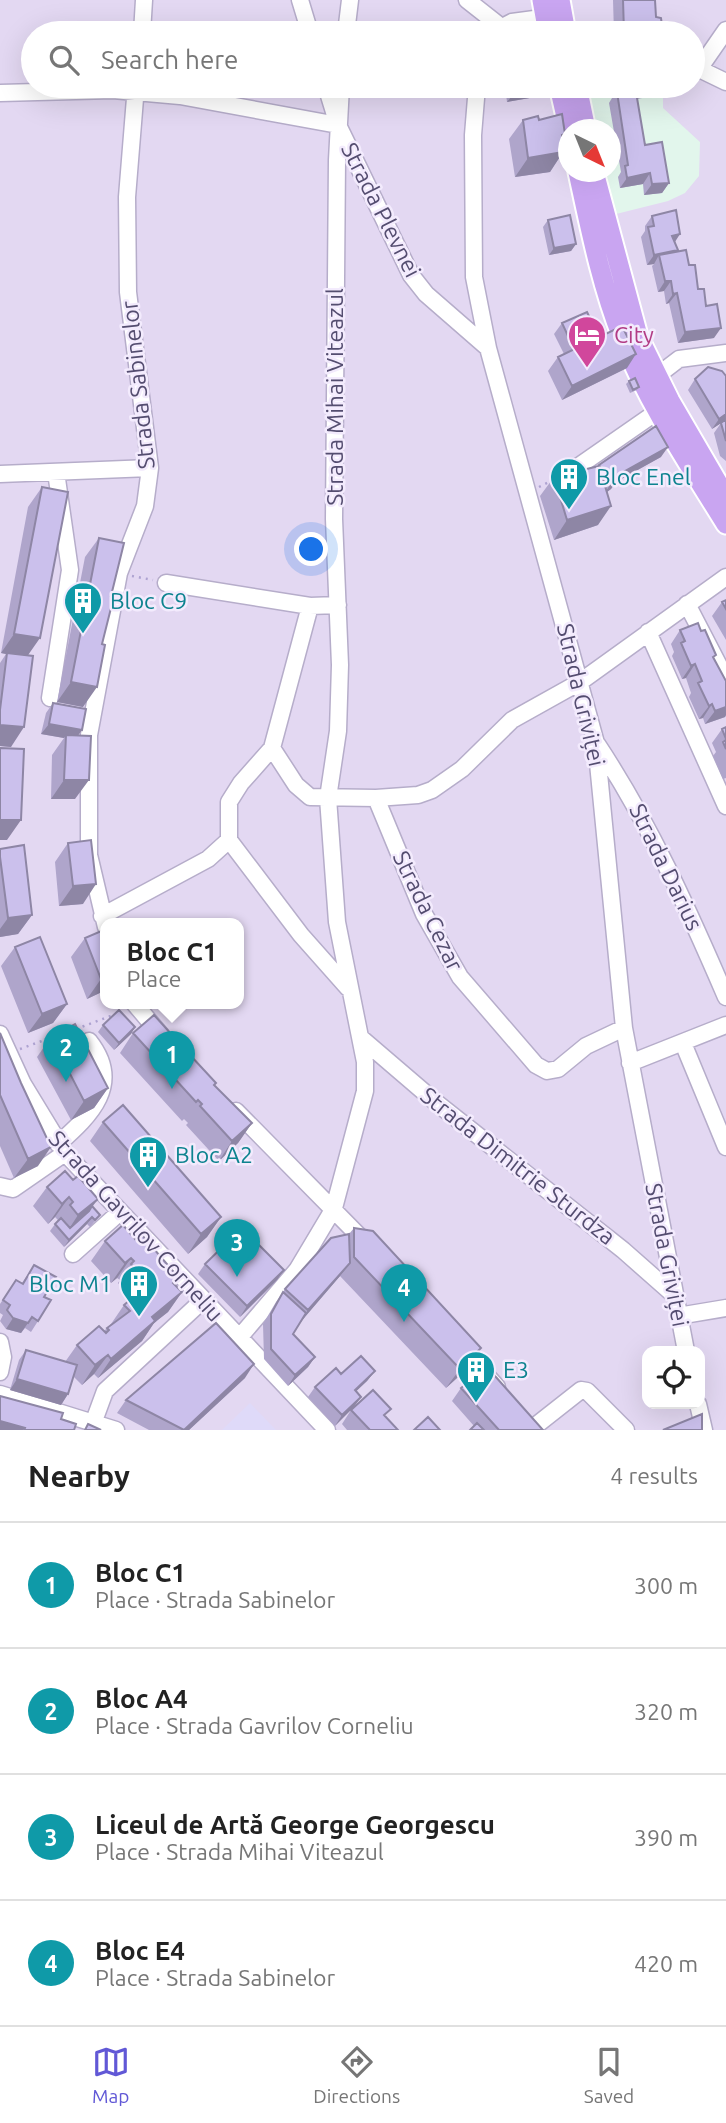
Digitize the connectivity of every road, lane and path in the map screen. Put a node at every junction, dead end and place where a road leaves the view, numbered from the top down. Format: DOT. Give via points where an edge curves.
graph roads {
  1 [pos="144,0"];
  2 [pos="300,0"];
  3 [pos="350,0"];
  4 [pos="467,0"];
  5 [pos="554,17"];
  6 [pos="143,21"];
  7 [pos="306,21"];
  8 [pos="347,21"];
  9 [pos="487,21"];
  10 [pos="536,21"];
  11 [pos="726,30"];
  12 [pos="705,57"];
  13 [pos="705,72"];
  14 [pos="726,82"];
  15 [pos="21,92"];
  16 [pos="0,93"];
  17 [pos="134,98"];
  18 [pos="191,98"];
  19 [pos="330,98"];
  20 [pos="340,98"];
  21 [pos="476,98"];
  22 [pos="562,98"];
  23 [pos="579,98"];
  24 [pos="566,119"];
  25 [pos="584,119"];
  26 [pos="338,125"];
  27 [pos="580,182"];
  28 [pos="596,182"];
  29 [pos="488,348"];
  30 [pos="726,353"];
  31 [pos="650,381"];
  32 [pos="658,411"];
  33 [pos="150,468"];
  34 [pos="56,472"];
  35 [pos="0,474"];
  36 [pos="552,480"];
  37 [pos="529,492"];
  38 [pos="726,497"];
  39 [pos="598,505"];
  40 [pos="726,524"];
  41 [pos="119,573"];
  42 [pos="726,577"];
  43 [pos="166,583"];
  44 [pos="687,604"];
  45 [pos="338,605"];
  46 [pos="310,606"];
  47 [pos="648,632"];
  48 [pos="726,679"];
  49 [pos="580,682"];
  50 [pos="50,698"];
  51 [pos="596,743"];
  52 [pos="272,748"];
  53 [pos="328,798"];
  54 [pos="376,799"];
  55 [pos="726,806"];
  56 [pos="229,840"];
  57 [pos="103,918"];
  58 [pos="111,918"];
  59 [pos="348,988"];
  60 [pos="726,997"];
  61 [pos="124,1009"];
  62 [pos="138,1009"];
  63 [pos="726,1025"];
  64 [pos="624,1028"];
  65 [pos="69,1031"];
  66 [pos="0,1034"];
  67 [pos="59,1035"];
  68 [pos="361,1038"];
  69 [pos="89,1041"];
  70 [pos="683,1043"];
  71 [pos="170,1045"];
  72 [pos="8,1053"];
  73 [pos="630,1063"];
  74 [pos="228,1103"];
  75 [pos="726,1147"];
  76 [pos="62,1149"];
  77 [pos="0,1186"];
  78 [pos="334,1208"];
  79 [pos="120,1213"];
  80 [pos="73,1254"];
  81 [pos="381,1259"];
  82 [pos="674,1295"];
  83 [pos="202,1301"];
  84 [pos="726,1308"];
  85 [pos="678,1316"];
  86 [pos="446,1332"];
  87 [pos="238,1339"];
  88 [pos="0,1342"];
  89 [pos="685,1346"];
  90 [pos="0,1372"];
  91 [pos="0,1394"];
  92 [pos="699,1409"];
  93 [pos="94,1421"];
  94 [pos="535,1429"];
  95 [pos="116,1430"];
  96 [pos="327,1430"];
  97 [pos="626,1430"];
  98 [pos="704,1430"];
  1 -- 6 [label="street"];
  2 -- 7 [label="street"];
  3 -- 8 [label="street"];
  4 -- 9 [label="street"];
  5 -- 10 [label="street"];
  11 -- 12 [label="street"];
  13 -- 14 [label="street"];
  15 -- 16 [label="street"];
  17 -- 33 [label="street, Strada Sabinelor" via="127,197 128,292"];
  18 -- 26 [label="street"];
  19 -- 26 [label="street, Strada Plevnei"];
  20 -- 26 [label="street, Strada Mihai Viteazul"];
  21 -- 29 [label="street, Strada Griviței" via="474,277"];
  22 -- 24 [label="main road"];
  23 -- 25 [label="main road"];
  26 -- 29 [label="street, Strada Plevnei" via="411,275"];
  26 -- 45 [label="street, Strada Mihai Viteazul" via="334,519"];
  27 -- 31 [label="main road" via="611,309"];
  28 -- 31 [label="main road"];
  29 -- 37 [label="street, Strada Griviței"];
  30 -- 31 [label="street" via="678,359"];
  31 -- 32 [label="main road"];
  31 -- 38 [label="main road"];
  32 -- 39 [label="street" via="576,468"];
  32 -- 40 [label="main road"];
  33 -- 34 [label="street"];
  33 -- 41 [label="street, Strada Sabinelor" via="145,506"];
  34 -- 35 [label="street"];
  34 -- 50 [label="street" via="70,570"];
  36 -- 37 [label="path"];
  37 -- 49 [label="street, Strada Griviței"];
  41 -- 43 [label="path"];
  41 -- 57 [label="street, Strada Sabinelor" via="89,735 89,855"];
  42 -- 44 [label="street"];
  43 -- 46 [label="street"];
  44 -- 47 [label="street"];
  44 -- 48 [label="street"];
  45 -- 46 [label="street"];
  45 -- 53 [label="street, Strada Mihai Viteazul" via="338,718"];
  46 -- 52 [label="street"];
  47 -- 49 [label="street"];
  47 -- 55 [label="street"];
  49 -- 51 [label="street, Strada Griviței"];
  49 -- 54 [label="street" via="512,720 445,783 418,795"];
  51 -- 60 [label="street, Strada Darius" via="668,865"];
  51 -- 64 [label="street, Strada Griviței"];
  52 -- 53 [label="street" via="303,794"];
  52 -- 56 [label="street" via="229,802"];
  53 -- 54 [label="street"];
  53 -- 59 [label="street, Strada Mihai Viteazul" via="337,922"];
  54 -- 64 [label="street, Strada Cezar" via="424,914 460,977 536,1065 547,1071 558,1069 586,1046"];
  56 -- 58 [label="street" via="208,859"];
  56 -- 59 [label="street"];
  59 -- 68 [label="street, Strada Mihai Viteazul"];
  61 -- 65 [label="path"];
  62 -- 71 [label="street"];
  63 -- 70 [label="street"];
  64 -- 73 [label="street, Strada Griviței"];
  66 -- 72 [label="street, Strada Gavrilov Corneliu"];
  67 -- 72 [label="path"];
  68 -- 78 [label="street, Strada Mihai Viteazul" via="365,1091"];
  68 -- 82 [label="street, Strada Dimitrie Sturdza"];
  69 -- 76 [label="street" via="103,1064 103,1090 95,1108"];
  70 -- 73 [label="street"];
  70 -- 75 [label="street"];
  72 -- 76 [label="street, Strada Gavrilov Corneliu"];
  73 -- 82 [label="street, Strada Griviței"];
  74 -- 78 [label="street"];
  76 -- 77 [label="street" via="13,1189"];
  76 -- 79 [label="street, Strada Gavrilov Corneliu"];
  78 -- 81 [label="street"];
  78 -- 87 [label="street, Strada Mihai Viteazul" via="297,1269"];
  79 -- 80 [label="street"];
  79 -- 83 [label="street, Strada Gavrilov Corneliu"];
  82 -- 85 [label="street, Strada Griviței"];
  83 -- 87 [label="street, Strada Gavrilov Corneliu"];
  83 -- 93 [label="street" via="104,1391"];
  84 -- 85 [label="street"];
  85 -- 89 [label="street, Strada Griviței"];
  86 -- 94 [label="street"];
  87 -- 96 [label="street, Strada Gavrilov Corneliu"];
  88 -- 90 [label="street"];
  91 -- 93 [label="street"];
  92 -- 98 [label="street"];
  93 -- 95 [label="street"];
  94 -- 97 [label="street" via="581,1390"];
}
